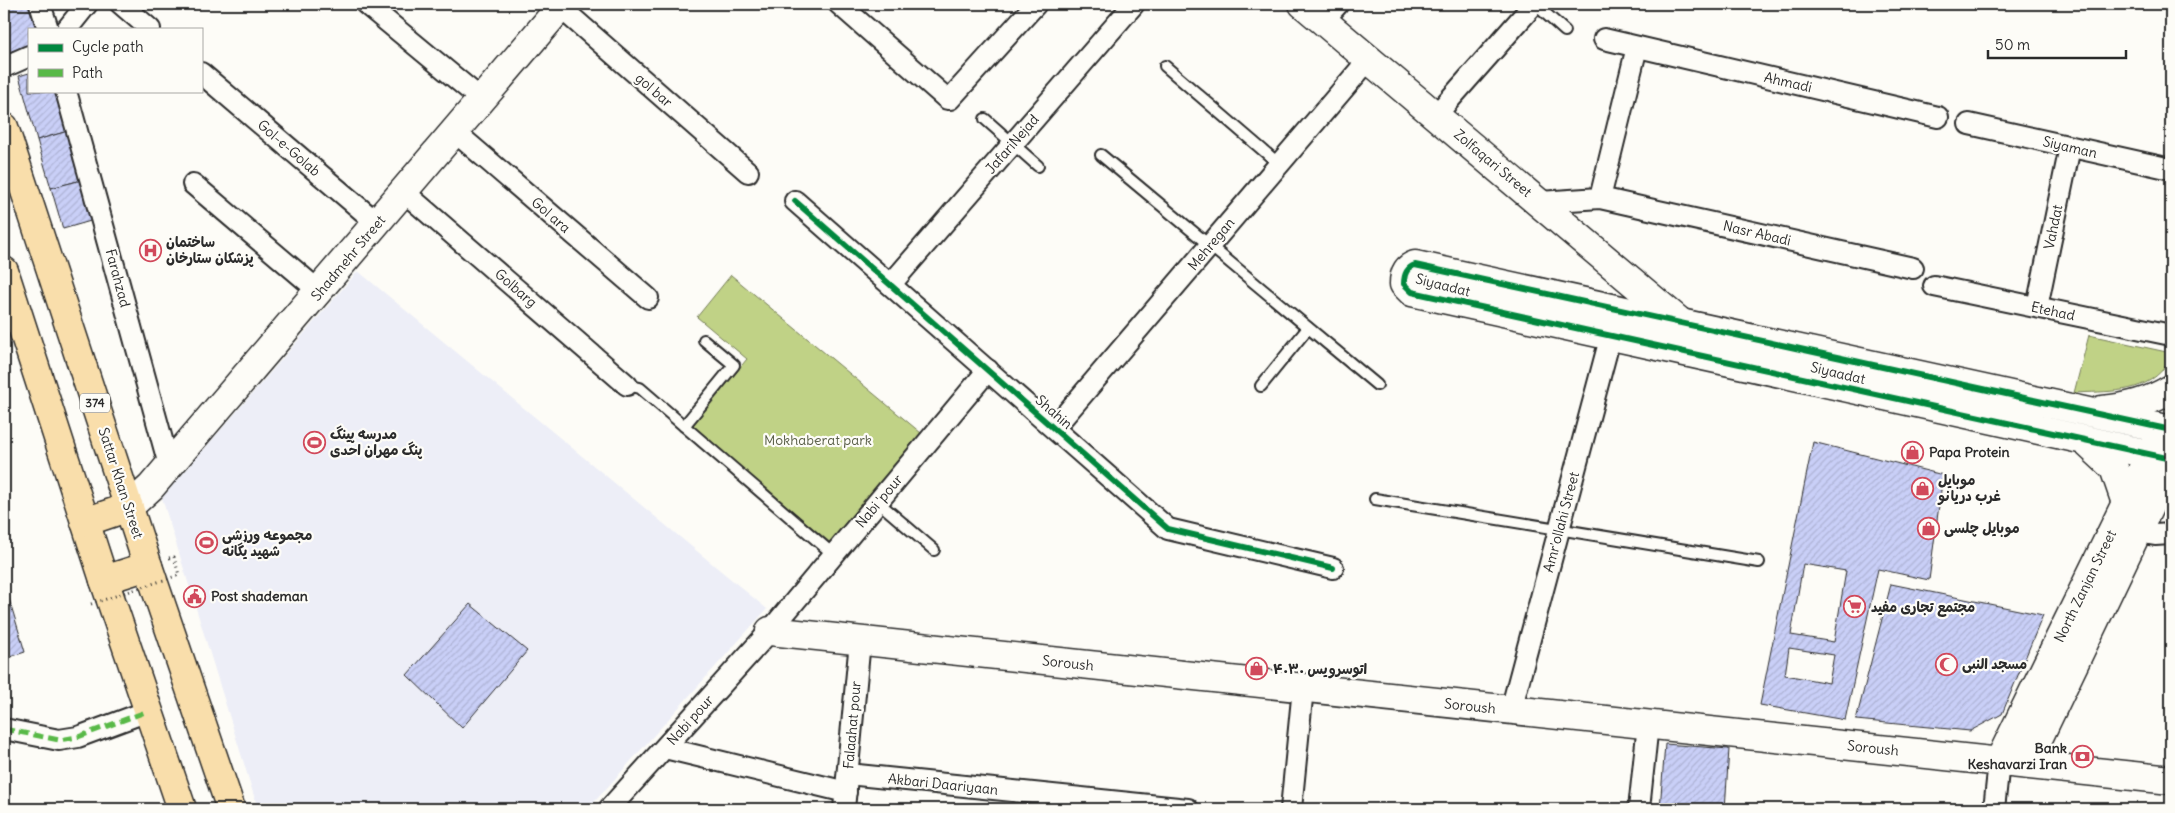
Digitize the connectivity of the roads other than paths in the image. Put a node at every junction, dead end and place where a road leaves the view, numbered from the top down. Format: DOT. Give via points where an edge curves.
graph roads {
  1 [pos="40,4"];
  2 [pos="87,4"];
  3 [pos="121,4"];
  4 [pos="366,4"];
  5 [pos="839,4"];
  6 [pos="1036,4"];
  7 [pos="1134,4"];
  8 [pos="1534,4"];
  9 [pos="562,5"];
  10 [pos="1321,9"];
  11 [pos="48,28"];
  12 [pos="68,28"];
  13 [pos="149,28"];
  14 [pos="1565,31"];
  15 [pos="1604,39"];
  16 [pos="1637,47"];
  17 [pos="28,56"];
  18 [pos="1369,59"];
  19 [pos="1165,66"];
  20 [pos="4,67"];
  21 [pos="202,74"];
  22 [pos="66,92"];
  23 [pos="482,100"];
  24 [pos="1436,115"];
  25 [pos="1938,117"];
  26 [pos="985,119"];
  27 [pos="1969,124"];
  28 [pos="4,128"];
  29 [pos="455,132"];
  30 [pos="1012,144"];
  31 [pos="2070,147"];
  32 [pos="1101,155"];
  33 [pos="1279,164"];
  34 [pos="1038,166"];
  35 [pos="2171,169"];
  36 [pos="748,172"];
  37 [pos="192,184"];
  38 [pos="404,192"];
  39 [pos="1600,198"];
  40 [pos="795,201"];
  41 [pos="1540,202"];
  42 [pos="377,224"];
  43 [pos="1210,245"];
  44 [pos="1913,268"];
  45 [pos="4,271"];
  46 [pos="891,284"];
  47 [pos="1934,286"];
  48 [pos="320,292"];
  49 [pos="648,298"];
  50 [pos="1649,307"];
  51 [pos="2037,308"];
  52 [pos="1683,324"];
  53 [pos="1308,328"];
  54 [pos="1611,335"];
  55 [pos="2171,335"];
  56 [pos="704,340"];
  57 [pos="988,370"];
  58 [pos="1376,385"];
  59 [pos="634,386"];
  60 [pos="1261,386"];
  61 [pos="2171,389"];
  62 [pos="2059,405"];
  63 [pos="2087,412"];
  64 [pos="2168,423"];
  65 [pos="684,426"];
  66 [pos="1054,428"];
  67 [pos="2051,434"];
  68 [pos="2084,441"];
  69 [pos="2164,458"];
  70 [pos="169,465"];
  71 [pos="2162,491"];
  72 [pos="1375,500"];
  73 [pos="878,502"];
  74 [pos="2126,503"];
  75 [pos="129,507"];
  76 [pos="85,522"];
  77 [pos="1559,531"];
  78 [pos="2137,532"];
  79 [pos="2171,534"];
  80 [pos="934,550"];
  81 [pos="834,555"];
  82 [pos="1759,562"];
  83 [pos="148,566"];
  84 [pos="1333,568"];
  85 [pos="104,580"];
  86 [pos="770,631"];
  87 [pos="860,641"];
  88 [pos="1303,688"];
  89 [pos="1511,710"];
  90 [pos="148,711"];
  91 [pos="1648,724"];
  92 [pos="4,728"];
  93 [pos="665,748"];
  94 [pos="1999,762"];
  95 [pos="2026,764"];
  96 [pos="2171,780"];
  97 [pos="846,792"];
  98 [pos="182,809"];
  99 [pos="232,809"];
  100 [pos="609,809"];
  101 [pos="1188,809"];
  102 [pos="1291,809"];
  103 [pos="1639,809"];
  104 [pos="1994,809"];
  1 -- 11 [label="street"];
  2 -- 12 [label="street"];
  3 -- 13 [label="street"];
  4 -- 23 [label="street"];
  5 -- 6 [label="street" via="947,99"];
  7 -- 30 [label="street, JafariNejad"];
  8 -- 14 [label="lane"];
  8 -- 24 [label="street"];
  9 -- 23 [label="main road, Shadmehr Street"];
  9 -- 36 [label="street, gol bar"];
  10 -- 18 [label="main road, Zolfaqari Street"];
  15 -- 16 [label="street, Ahmadi"];
  16 -- 25 [label="street, Ahmadi"];
  16 -- 39 [label="street"];
  17 -- 20 [label="street"];
  18 -- 24 [label="main road, Zolfaqari Street"];
  18 -- 33 [label="street, Mehregan"];
  19 -- 33 [label="lane"];
  21 -- 42 [label="street, Gol-e-Golab"];
  22 -- 70 [label="street, Farahzad"];
  23 -- 29 [label="main road, Shadmehr Street"];
  24 -- 41 [label="main road, Zolfaqari Street"];
  26 -- 30 [label="lane"];
  27 -- 31 [label="street, Siyaman"];
  28 -- 75 [label="main road, Sattar Khan Street / 374"];
  29 -- 38 [label="main road, Shadmehr Street"];
  29 -- 49 [label="street, Gol ara"];
  30 -- 34 [label="lane"];
  30 -- 46 [label="street, JafariNejad"];
  31 -- 35 [label="street, Siyaman"];
  31 -- 51 [label="street, Vahdat"];
  32 -- 43 [label="lane"];
  33 -- 43 [label="street, Mehregan"];
  37 -- 48 [label="street"];
  38 -- 42 [label="main road, Shadmehr Street"];
  38 -- 59 [label="street, Golbarg"];
  39 -- 41 [label="street, Nasr Abadi"];
  39 -- 44 [label="street, Nasr Abadi"];
  40 -- 46 [label="street, Shahin"];
  41 -- 50 [label="main road, Zolfaqari Street"];
  42 -- 48 [label="main road, Shadmehr Street"];
  43 -- 53 [label="lane"];
  43 -- 66 [label="street, Mehregan"];
  45 -- 76 [label="main road"];
  46 -- 57 [label="street, Shahin"];
  47 -- 51 [label="street, Etehad"];
  48 -- 70 [label="main road, Shadmehr Street"];
  50 -- 52 [label="main road, Zolfaqari Street"];
  50 -- 54 [label="main road, Siyaadat" via="1415,264 1404,276 1404,284 1412,292"];
  51 -- 55 [label="street, Etehad"];
  52 -- 62 [label="main road, Siyaadat"];
  53 -- 58 [label="lane"];
  53 -- 60 [label="lane"];
  54 -- 67 [label="main road, Siyaadat"];
  54 -- 77 [label="street, Amr'ollahi Street"];
  56 -- 65 [label="lane" via="734,365"];
  57 -- 66 [label="street, Shahin"];
  57 -- 73 [label="street, Nabi 'pour"];
  59 -- 65 [label="lane, Golbarg"];
  61 -- 63 [label="main road" via="2126,408"];
  62 -- 63 [label="main road, Siyaadat"];
  62 -- 67 [label="main road" via="2069,418 2070,426 2065,431"];
  63 -- 64 [label="main road, Siyaadat"];
  64 -- 69 [label="main road, North Zanjan Street"];
  65 -- 81 [label="lane, Golbarg"];
  66 -- 84 [label="street, Shahin" via="1168,529"];
  67 -- 68 [label="main road, Siyaadat"];
  68 -- 69 [label="main road, Siyaadat"];
  68 -- 74 [label="main road" via="2114,468"];
  69 -- 71 [label="main road, North Zanjan Street"];
  69 -- 74 [label="main road, North Zanjan Street"];
  70 -- 75 [label="main road, Shadmehr Street"];
  71 -- 78 [label="main road, North Zanjan Street"];
  72 -- 77 [label="lane"];
  73 -- 80 [label="lane"];
  73 -- 81 [label="street, Nabi 'pour"];
  74 -- 94 [label="main road, North Zanjan Street"];
  75 -- 76 [label="main road"];
  75 -- 83 [label="main road, Sattar Khan Street / 374"];
  76 -- 85 [label="main road"];
  77 -- 82 [label="lane"];
  77 -- 89 [label="street, Amr'ollahi Street"];
  78 -- 79 [label="street" via="2155,536"];
  78 -- 95 [label="main road, North Zanjan Street"];
  81 -- 86 [label="street, Nabi 'pour"];
  83 -- 85 [label="main road"];
  83 -- 99 [label="main road, Sattar Khan Street / 374"];
  85 -- 90 [label="main road"];
  86 -- 87 [label="main road, Soroush"];
  86 -- 93 [label="street, Nabi pour"];
  87 -- 88 [label="main road, Soroush"];
  87 -- 97 [label="street, Falaahat pour"];
  88 -- 89 [label="main road, Soroush"];
  88 -- 102 [label="street"];
  89 -- 91 [label="main road, Soroush"];
  90 -- 92 [label="street" via="78,737 59,740"];
  90 -- 98 [label="main road"];
  91 -- 94 [label="main road, Soroush"];
  91 -- 103 [label="street"];
  93 -- 97 [label="street, Akbari Daariyaan"];
  93 -- 100 [label="street, Nabi pour"];
  94 -- 95 [label="main road, Soroush"];
  94 -- 104 [label="street"];
  95 -- 96 [label="main road, Soroush"];
  97 -- 101 [label="street, Akbari Daariyaan"];
}
